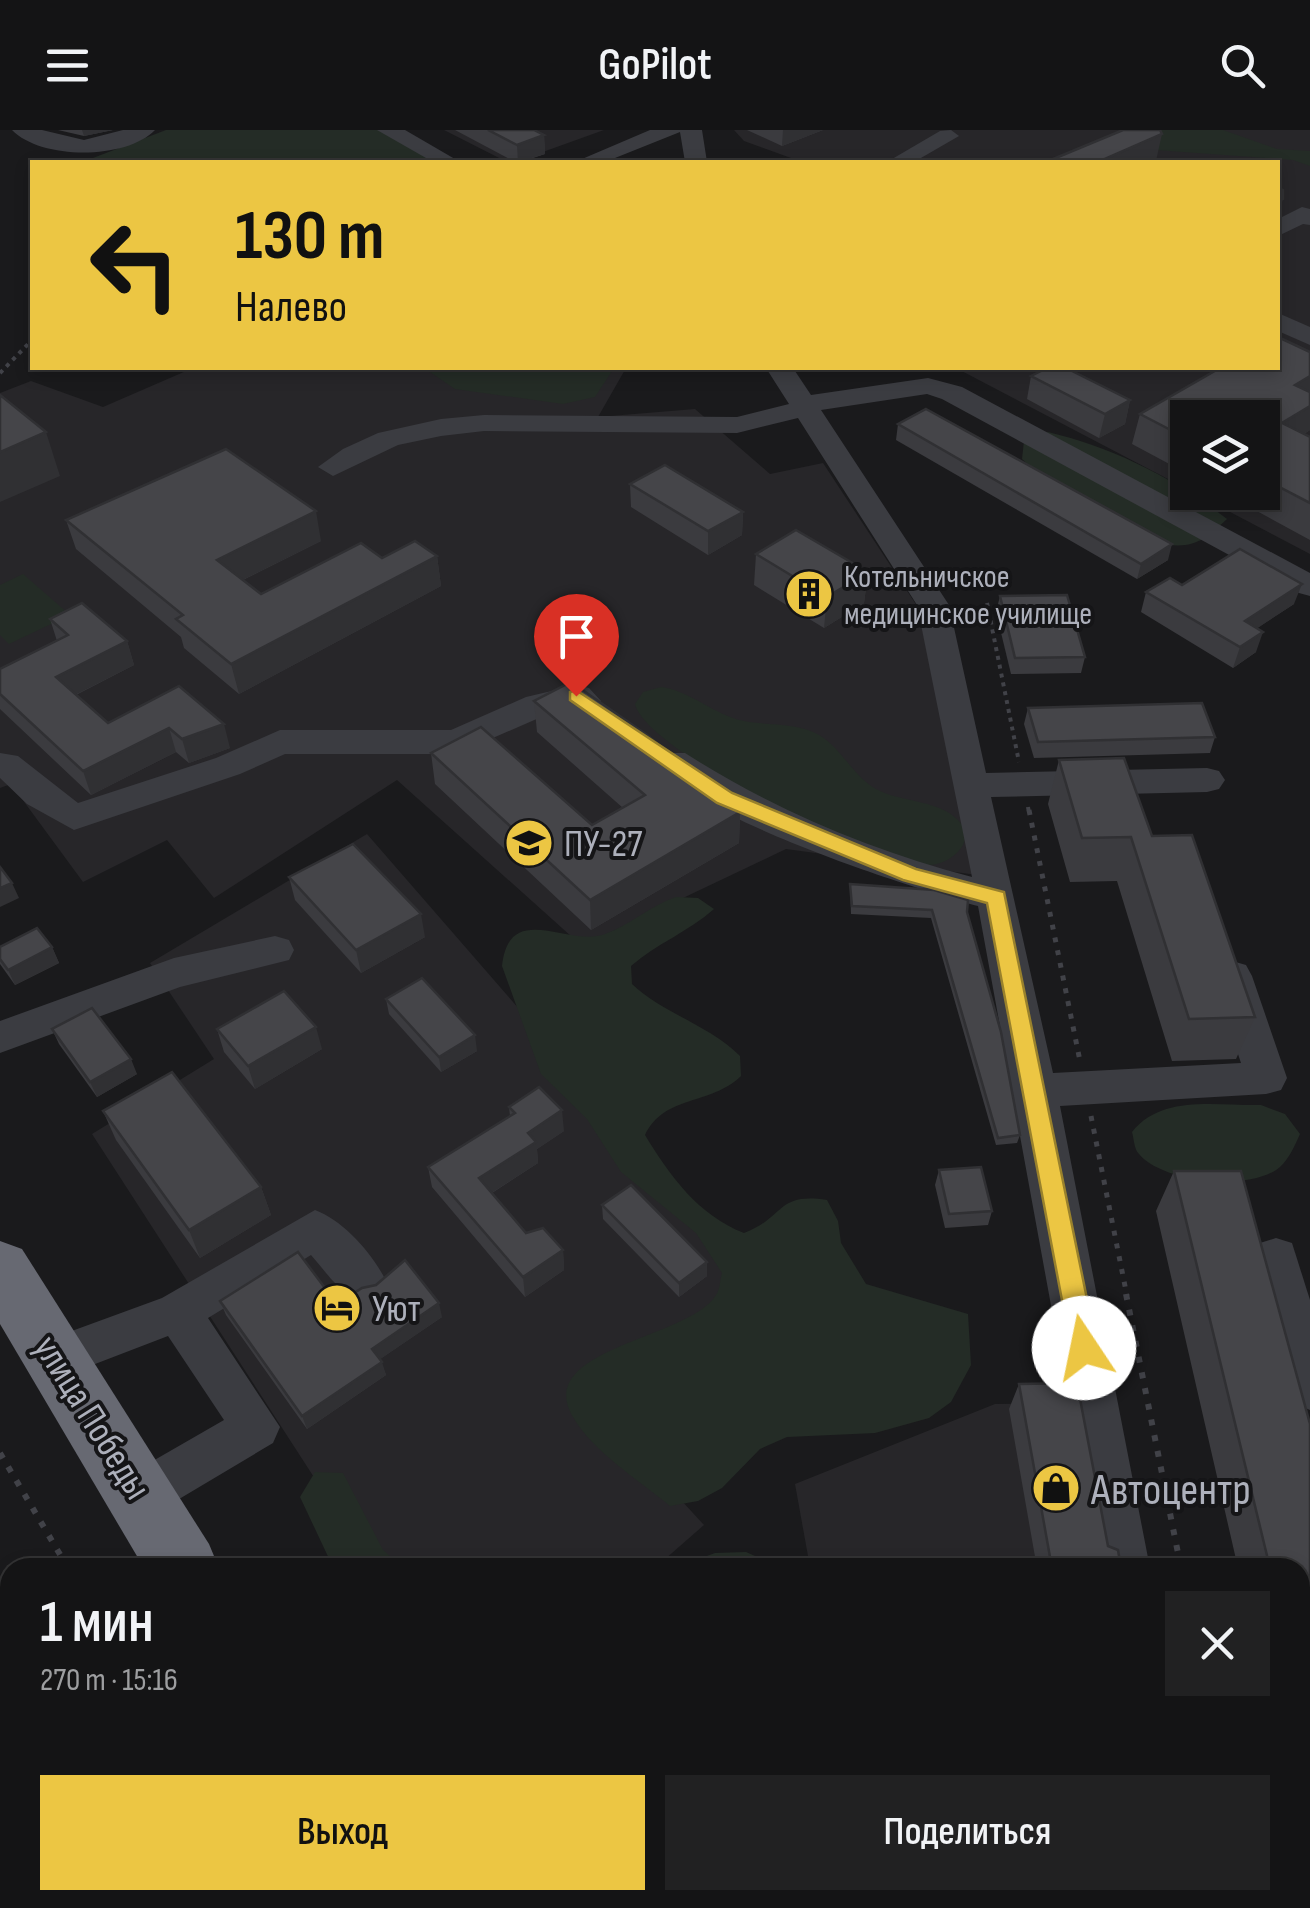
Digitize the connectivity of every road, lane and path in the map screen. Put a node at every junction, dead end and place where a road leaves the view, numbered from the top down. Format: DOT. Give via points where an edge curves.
graph roads {
  1 [pos="23,130"];
  2 [pos="144,130"];
  3 [pos="388,130"];
  4 [pos="670,130"];
  5 [pos="691,130"];
  6 [pos="948,136"];
  7 [pos="444,160"];
  8 [pos="591,160"];
  9 [pos="696,160"];
  10 [pos="902,160"];
  11 [pos="1310,218"];
  12 [pos="1280,228"];
  13 [pos="1280,322"];
  14 [pos="1310,337"];
  15 [pos="30,342"];
  16 [pos="781,370"];
  17 [pos="0,373"];
  18 [pos="805,406"];
  19 [pos="333,467"];
  20 [pos="1310,586"];
  21 [pos="606,715"];
  22 [pos="651,745"];
  23 [pos="0,764"];
  24 [pos="1207,780"];
  25 [pos="973,784"];
  26 [pos="997,898"];
  27 [pos="1220,938"];
  28 [pos="275,950"];
  29 [pos="0,1037"];
  30 [pos="1036,1091"];
  31 [pos="1276,1257"];
  32 [pos="0,1268"];
  33 [pos="364,1281"];
  34 [pos="178,1312"];
  35 [pos="56,1358"];
  36 [pos="1310,1388"];
  37 [pos="0,1453"];
  38 [pos="142,1494"];
  39 [pos="62,1558"];
  40 [pos="178,1558"];
  41 [pos="1123,1558"];
  1 -- 2 [label="street" via="88,151"];
  3 -- 7 [label="street"];
  4 -- 8 [label="street"];
  5 -- 9 [label="street"];
  6 -- 10 [label="street"];
  11 -- 12 [label="street" via="1302,214"];
  13 -- 14 [label="street"];
  15 -- 17 [label="path"];
  16 -- 18 [label="street"];
  18 -- 19 [label="street" via="736,425 484,422 374,442"];
  18 -- 20 [label="street" via="928,386 952,393"];
  18 -- 25 [label="street" via="933,605"];
  21 -- 23 [label="street" via="576,696 538,705 456,742 280,742 228,766 74,816"];
  22 -- 26 [label="street" via="724,798 911,875"];
  24 -- 25 [label="street" via="1131,799"];
  25 -- 26 [label="street"];
  26 -- 30 [label="street"];
  27 -- 30 [label="street" via="1266,1078"];
  28 -- 29 [label="street" via="174,973"];
  30 -- 41 [label="street"];
  31 -- 36 [label="street"];
  32 -- 35 [label="highway, улица Победы"];
  33 -- 34 [label="street" via="315,1229"];
  34 -- 35 [label="street"];
  34 -- 38 [label="street" via="256,1426"];
  35 -- 38 [label="highway, улица Победы"];
  37 -- 39 [label="path"];
  38 -- 40 [label="highway, улица Победы"];
}
